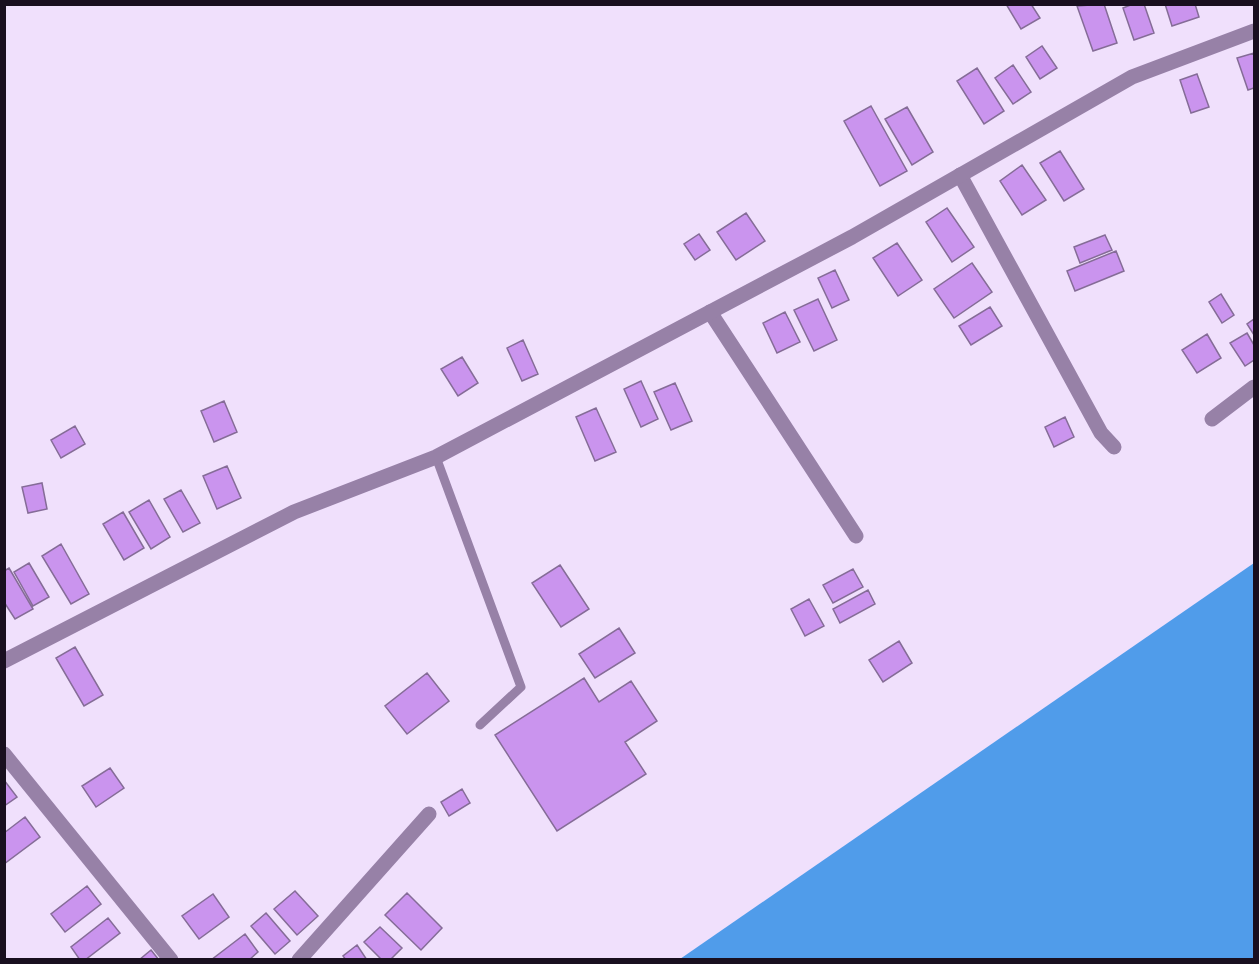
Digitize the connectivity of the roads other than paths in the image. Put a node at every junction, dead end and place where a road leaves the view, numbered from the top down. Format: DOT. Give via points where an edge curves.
graph roads {
  1 [pos="1254,31"];
  2 [pos="960,175"];
  3 [pos="710,312"];
  4 [pos="1254,387"];
  5 [pos="1212,419"];
  6 [pos="1114,447"];
  7 [pos="436,457"];
  8 [pos="856,536"];
  9 [pos="4,661"];
  10 [pos="480,725"];
  11 [pos="4,754"];
  12 [pos="429,814"];
  13 [pos="171,960"];
  14 [pos="299,960"];
  1 -- 2 [label="street" via="1132,77"];
  2 -- 3 [label="street"];
  2 -- 6 [label="street" via="1101,433"];
  3 -- 7 [label="street"];
  3 -- 8 [label="street"];
  4 -- 5 [label="street"];
  7 -- 9 [label="street" via="294,512"];
  7 -- 10 [label="lane" via="521,687"];
  11 -- 13 [label="street"];
  12 -- 14 [label="street"];
}
